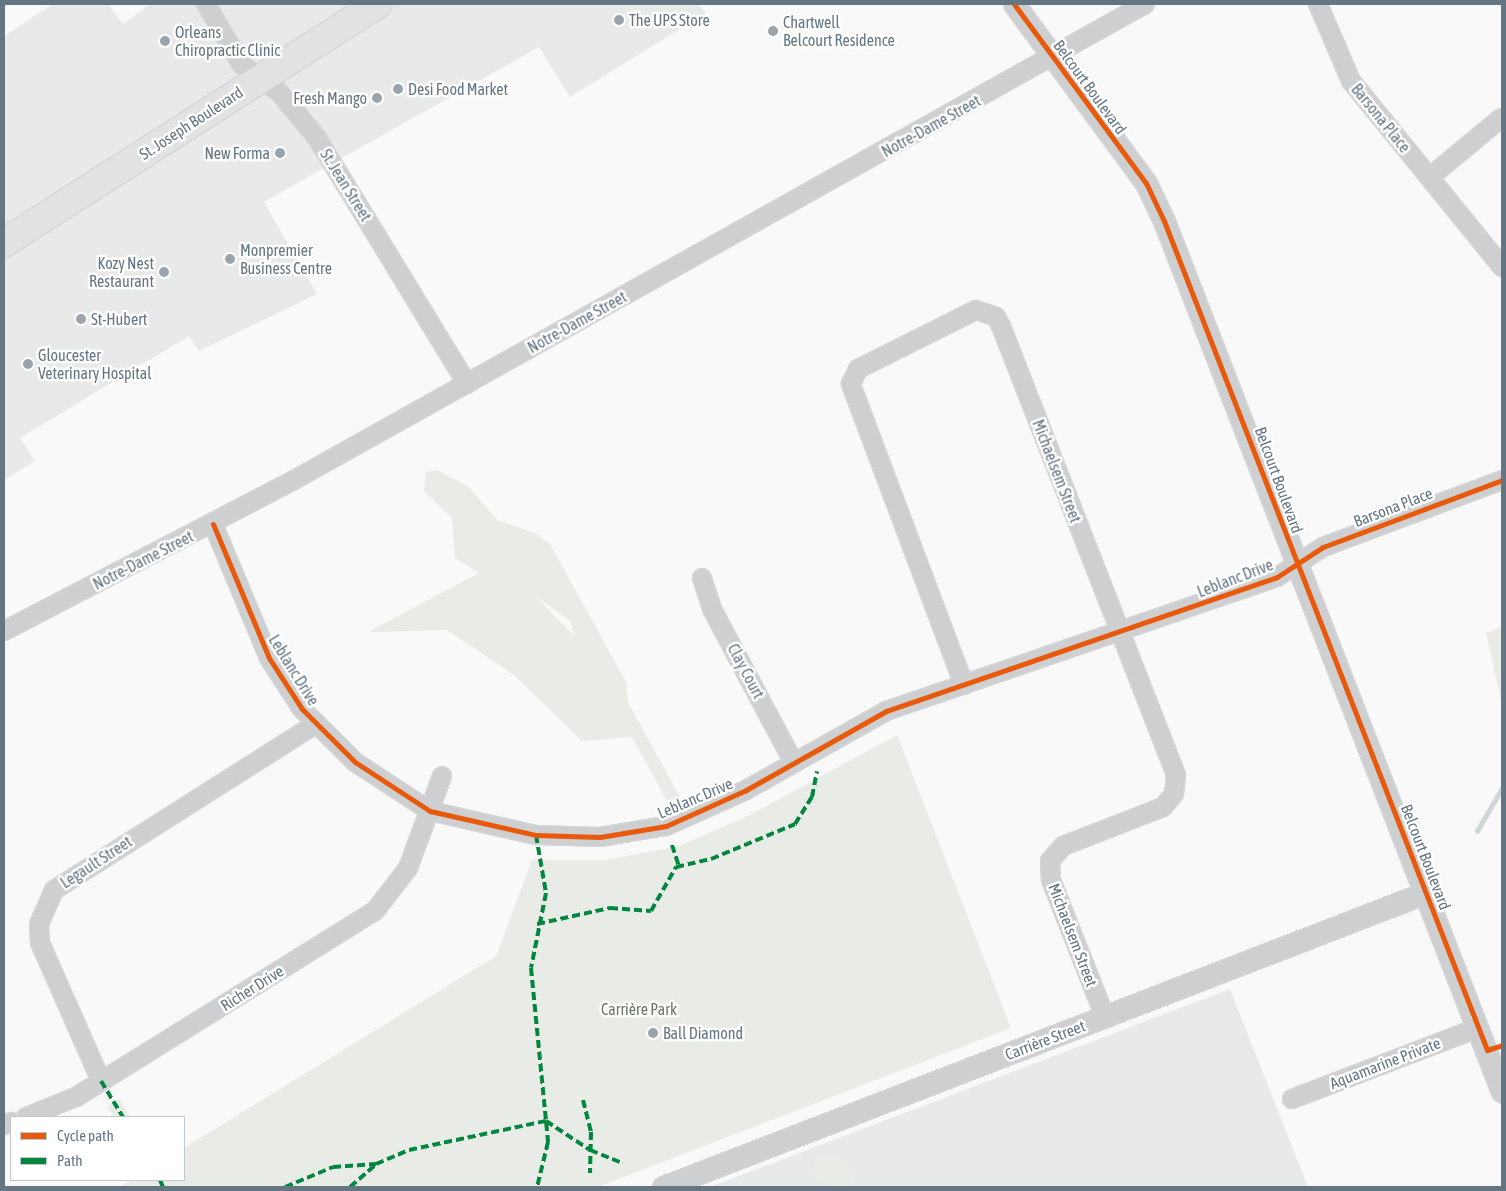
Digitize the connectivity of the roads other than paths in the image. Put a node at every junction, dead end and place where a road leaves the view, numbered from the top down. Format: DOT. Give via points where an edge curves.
graph roads {
  1 [pos="206,4"];
  2 [pos="378,4"];
  3 [pos="1014,4"];
  4 [pos="1145,4"];
  5 [pos="1318,4"];
  6 [pos="1051,58"];
  7 [pos="261,78"];
  8 [pos="1501,118"];
  9 [pos="1430,178"];
  10 [pos="4,243"];
  11 [pos="1502,267"];
  12 [pos="467,384"];
  13 [pos="1502,480"];
  14 [pos="213,524"];
  15 [pos="1297,563"];
  16 [pos="702,578"];
  17 [pos="4,631"];
  18 [pos="1120,633"];
  19 [pos="964,685"];
  20 [pos="316,724"];
  21 [pos="794,763"];
  22 [pos="442,776"];
  23 [pos="430,811"];
  24 [pos="1427,892"];
  25 [pos="1105,1017"];
  26 [pos="1478,1028"];
  27 [pos="1495,1048"];
  28 [pos="101,1082"];
  29 [pos="1502,1092"];
  30 [pos="1292,1098"];
  31 [pos="29,1116"];
  32 [pos="663,1187"];
  1 -- 7 [label="street, St. Jean Street" via="241,64"];
  2 -- 7 [label="main road, St. Joseph Boulevard"];
  3 -- 6 [label="street, Belcourt Boulevard"];
  4 -- 6 [label="street, Notre-Dame Street"];
  5 -- 9 [label="street, Barsona Place" via="1351,81"];
  6 -- 12 [label="street, Notre-Dame Street"];
  6 -- 15 [label="street, Belcourt Boulevard" via="1146,183 1235,394"];
  7 -- 10 [label="main road, St. Joseph Boulevard"];
  7 -- 12 [label="street, St. Jean Street" via="318,138"];
  8 -- 9 [label="street"];
  9 -- 11 [label="street, Barsona Place"];
  12 -- 14 [label="street, Notre-Dame Street"];
  13 -- 15 [label="street, Barsona Place" via="1323,547"];
  14 -- 17 [label="street, Notre-Dame Street"];
  14 -- 20 [label="street, Leblanc Drive" via="269,658"];
  15 -- 18 [label="street, Leblanc Drive" via="1277,577"];
  15 -- 24 [label="street, Belcourt Boulevard"];
  16 -- 21 [label="street, Clay Court" via="712,609"];
  18 -- 19 [label="street, Leblanc Drive"];
  18 -- 19 [label="street, Michaelsem Street" via="1001,326 986,311 967,312 858,369 851,384"];
  18 -- 25 [label="street, Michaelsem Street" via="1176,775 1174,794 1163,807 1063,846 1054,853 1049,870"];
  19 -- 21 [label="street, Leblanc Drive" via="886,711"];
  20 -- 23 [label="street, Leblanc Drive" via="355,762"];
  20 -- 28 [label="street, Legault Street" via="54,890 39,924 40,943"];
  21 -- 23 [label="street, Leblanc Drive" via="696,814 634,834 536,835"];
  22 -- 23 [label="street"];
  23 -- 28 [label="street, Richer Drive" via="408,868 375,911"];
  24 -- 25 [label="street, Carrière Street"];
  24 -- 26 [label="street, Belcourt Boulevard"];
  25 -- 32 [label="street, Carrière Street"];
  26 -- 27 [label="street, Belcourt Boulevard"];
  26 -- 30 [label="street, Aquamarine Private"];
  27 -- 29 [label="street, Belcourt Boulevard"];
  28 -- 31 [label="street, Richer Drive" via="64,1103"];
}
